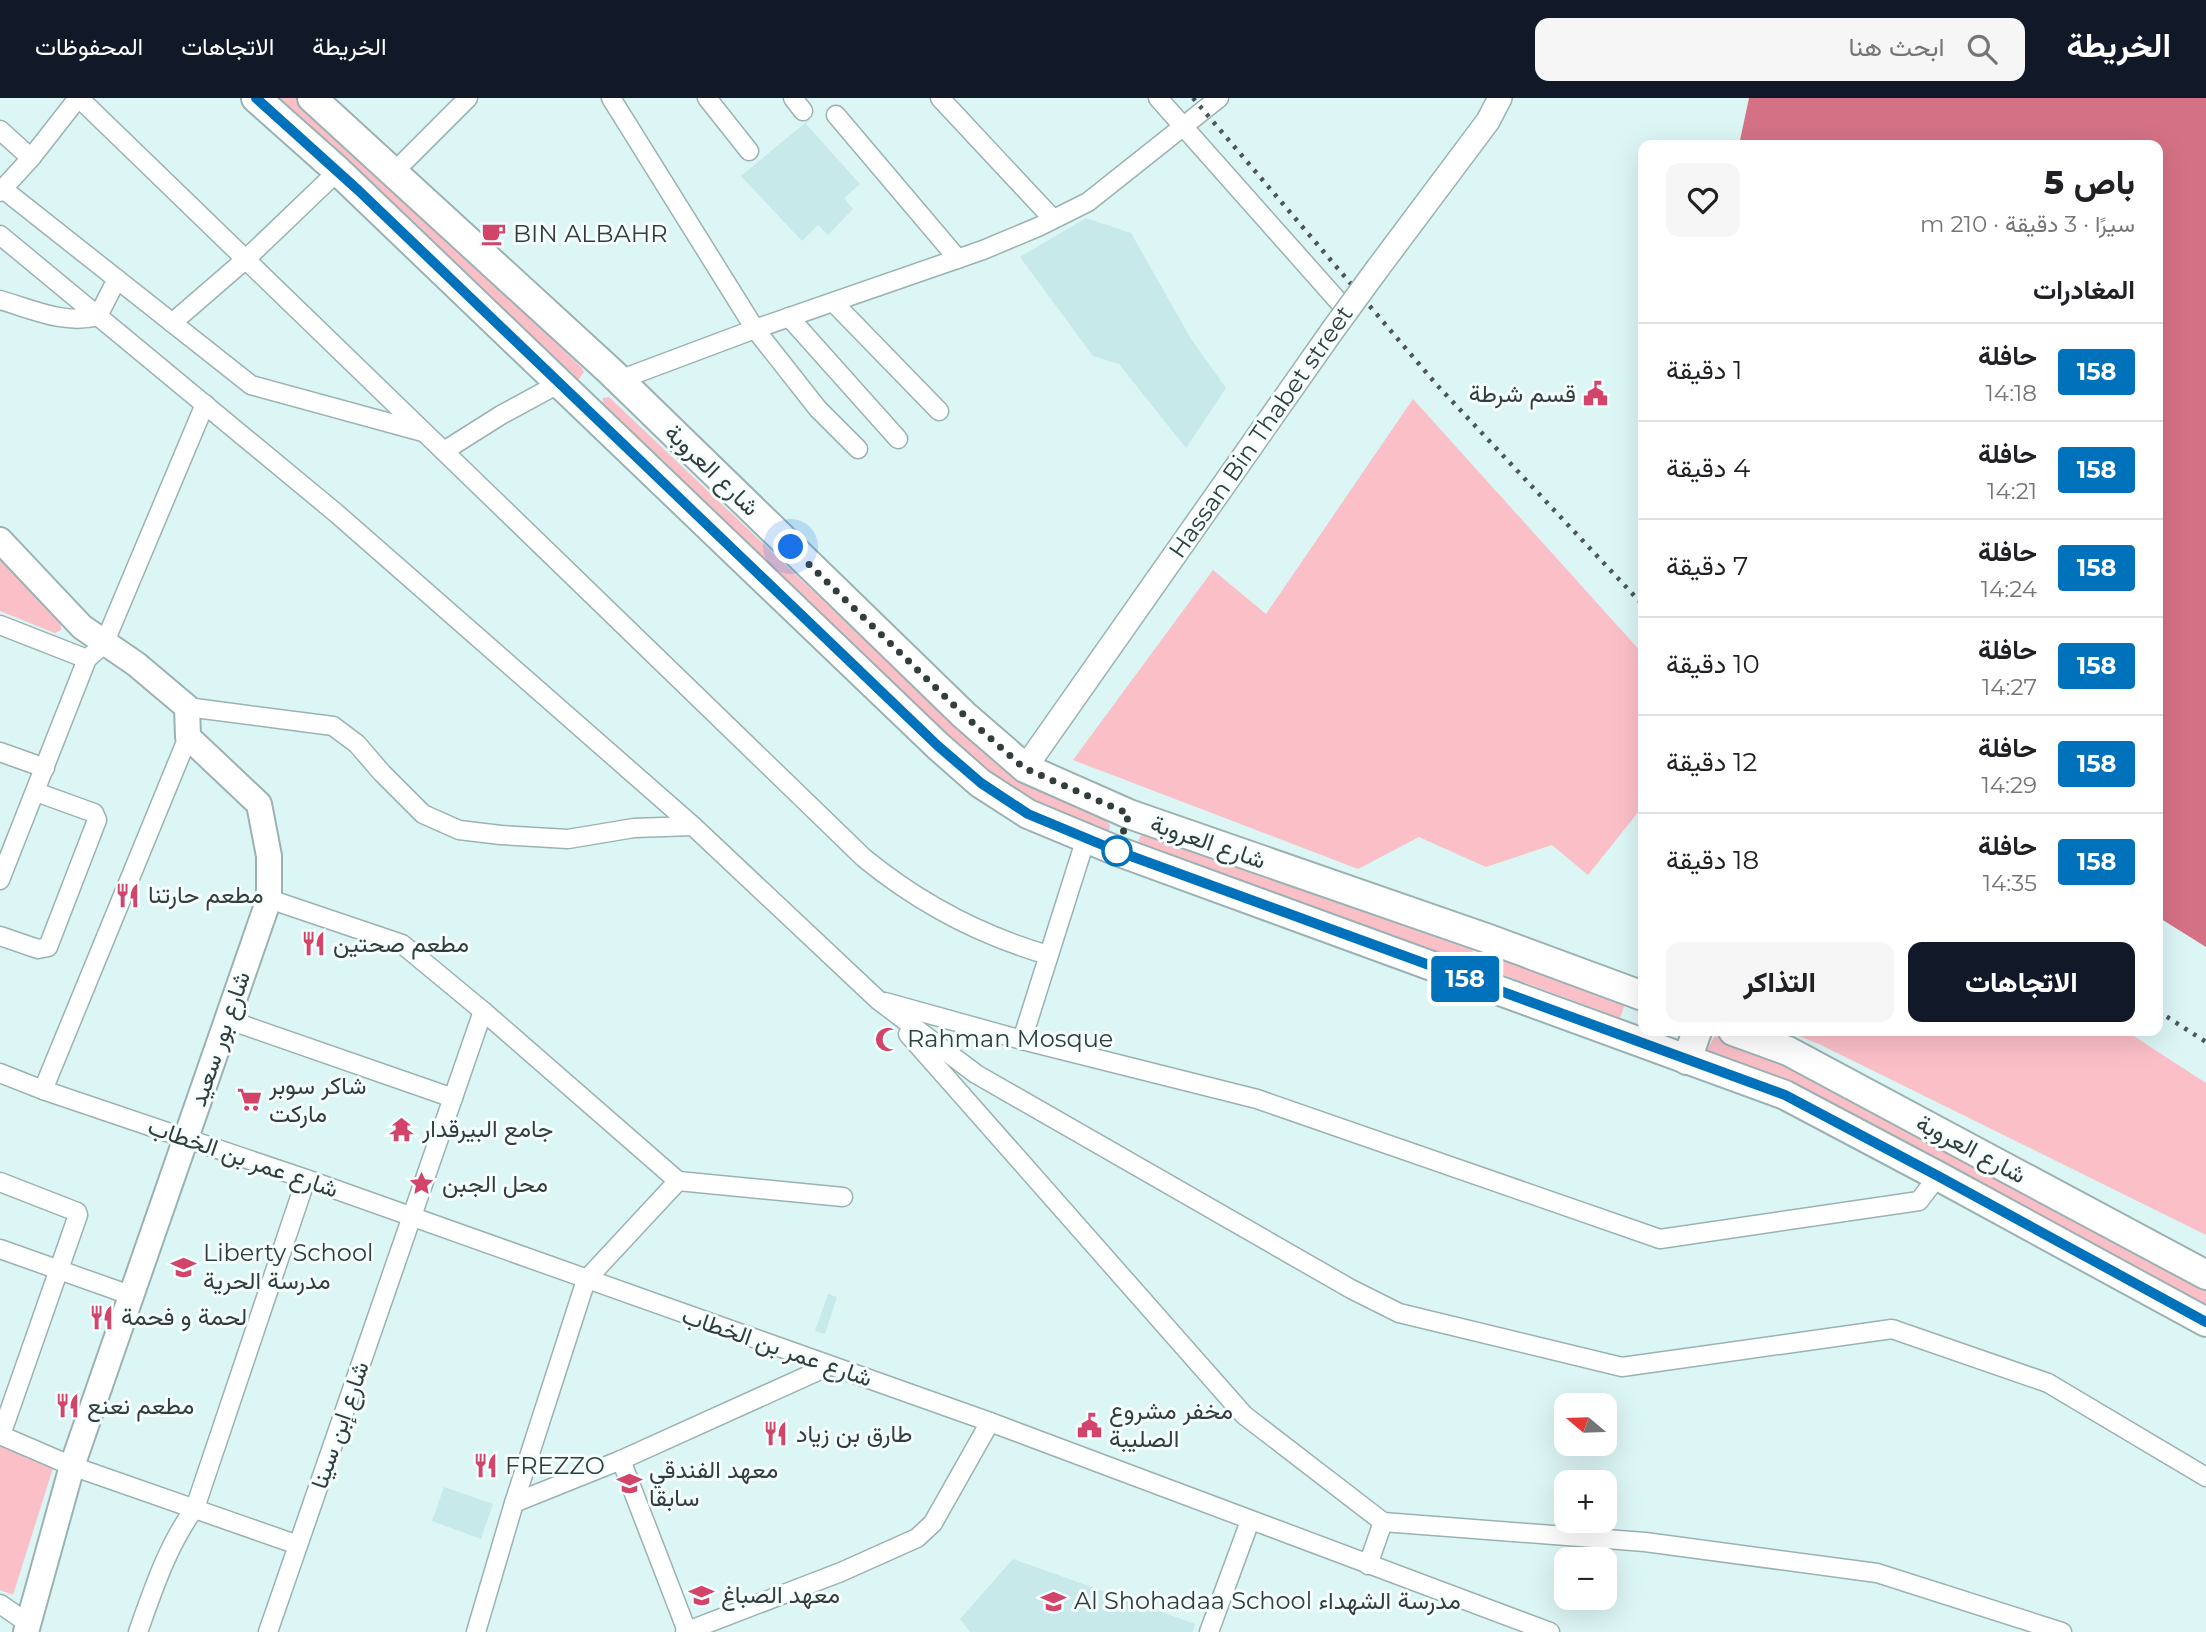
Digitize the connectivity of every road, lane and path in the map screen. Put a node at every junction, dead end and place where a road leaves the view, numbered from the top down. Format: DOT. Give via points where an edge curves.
graph roads {
  1 [pos="78,98"];
  2 [pos="256,98"];
  3 [pos="312,98"];
  4 [pos="468,98"];
  5 [pos="611,98"];
  6 [pos="708,98"];
  7 [pos="940,98"];
  8 [pos="1158,98"];
  9 [pos="1219,98"];
  10 [pos="1500,98"];
  11 [pos="836,115"];
  12 [pos="1184,127"];
  13 [pos="0,130"];
  14 [pos="749,151"];
  15 [pos="31,158"];
  16 [pos="338,171"];
  17 [pos="394,172"];
  18 [pos="2,191"];
  19 [pos="1053,219"];
  20 [pos="0,234"];
  21 [pos="246,259"];
  22 [pos="958,259"];
  23 [pos="117,279"];
  24 [pos="0,300"];
  25 [pos="833,302"];
  26 [pos="1347,311"];
  27 [pos="98,316"];
  28 [pos="789,317"];
  29 [pos="172,323"];
  30 [pos="755,329"];
  31 [pos="615,376"];
  32 [pos="560,383"];
  33 [pos="205,404"];
  34 [pos="585,406"];
  35 [pos="939,411"];
  36 [pos="426,433"];
  37 [pos="898,439"];
  38 [pos="858,449"];
  39 [pos="444,451"];
  40 [pos="0,540"];
  41 [pos="0,625"];
  42 [pos="96,652"];
  43 [pos="187,708"];
  44 [pos="188,737"];
  45 [pos="0,752"];
  46 [pos="45,768"];
  47 [pos="1024,768"];
  48 [pos="36,792"];
  49 [pos="1129,814"];
  50 [pos="693,826"];
  51 [pos="1086,838"];
  52 [pos="1117,851"];
  53 [pos="0,880"];
  54 [pos="269,899"];
  55 [pos="0,936"];
  56 [pos="1489,939"];
  57 [pos="1048,955"];
  58 [pos="1472,981"];
  59 [pos="1638,994"];
  60 [pos="878,1000"];
  61 [pos="483,1011"];
  62 [pos="226,1020"];
  63 [pos="1695,1036"];
  64 [pos="1746,1036"];
  65 [pos="1022,1040"];
  66 [pos="1687,1060"];
  67 [pos="0,1073"];
  68 [pos="43,1090"];
  69 [pos="453,1098"];
  70 [pos="186,1138"];
  71 [pos="1938,1176"];
  72 [pos="306,1179"];
  73 [pos="678,1181"];
  74 [pos="0,1182"];
  75 [pos="843,1197"];
  76 [pos="411,1217"];
  77 [pos="0,1249"];
  78 [pos="59,1270"];
  79 [pos="2206,1275"];
  80 [pos="586,1280"];
  81 [pos="130,1295"];
  82 [pos="2206,1322"];
  83 [pos="829,1366"];
  84 [pos="990,1422"];
  85 [pos="0,1435"];
  86 [pos="621,1460"];
  87 [pos="72,1466"];
  88 [pos="2206,1477"];
  89 [pos="514,1503"];
  90 [pos="195,1508"];
  91 [pos="1250,1521"];
  92 [pos="1383,1522"];
  93 [pos="298,1545"];
  94 [pos="1368,1565"];
  95 [pos="0,1604"];
  96 [pos="27,1628"];
  97 [pos="686,1631"];
  98 [pos="138,1632"];
  99 [pos="268,1632"];
  100 [pos="475,1632"];
  101 [pos="1209,1632"];
  102 [pos="1550,1632"];
  103 [pos="2062,1632"];
  1 -- 15 [label="street"];
  1 -- 21 [label="street"];
  2 -- 16 [label="main road, شارع العروبة"];
  3 -- 17 [label="main road, شارع العروبة"];
  4 -- 17 [label="street"];
  5 -- 30 [label="street"];
  6 -- 14 [label="street"];
  7 -- 19 [label="street"];
  8 -- 12 [label="street"];
  9 -- 12 [label="street"];
  10 -- 26 [label="street, Hassan Bin Thabet street, bridge" via="1488,121"];
  11 -- 22 [label="street"];
  12 -- 19 [label="street" via="1088,202"];
  12 -- 26 [label="street"];
  13 -- 15 [label="street"];
  15 -- 18 [label="street"];
  16 -- 21 [label="street"];
  16 -- 32 [label="main road, شارع العروبة"];
  17 -- 31 [label="main road, شارع العروبة"];
  18 -- 23 [label="street"];
  19 -- 22 [label="street"];
  20 -- 27 [label="street"];
  21 -- 29 [label="street"];
  21 -- 36 [label="street"];
  22 -- 25 [label="street"];
  23 -- 27 [label="street"];
  23 -- 29 [label="street"];
  24 -- 27 [label="street" via="66,319"];
  25 -- 28 [label="street"];
  25 -- 35 [label="street"];
  26 -- 47 [label="street, Hassan Bin Thabet street, bridge"];
  27 -- 33 [label="street"];
  28 -- 30 [label="street"];
  28 -- 37 [label="street"];
  29 -- 36 [label="street" via="251,385"];
  30 -- 31 [label="street"];
  30 -- 38 [label="street" via="818,409"];
  31 -- 34 [label="main road"];
  31 -- 47 [label="main road, شارع العروبة"];
  32 -- 34 [label="main road, شارع العروبة"];
  32 -- 39 [label="street"];
  33 -- 42 [label="street"];
  33 -- 50 [label="street"];
  34 -- 51 [label="main road, شارع العروبة" via="938,746 981,783 1028,814"];
  36 -- 39 [label="street"];
  39 -- 57 [label="street" via="864,858 938,910 992,937"];
  40 -- 42 [label="main road" via="82,627"];
  41 -- 42 [label="street"];
  42 -- 43 [label="main road" via="136,664"];
  42 -- 46 [label="street"];
  43 -- 44 [label="main road"];
  43 -- 50 [label="street" via="333,726 357,744 423,814 459,830 568,839 634,828"];
  44 -- 54 [label="main road, شارع بور سعيد" via="259,804 269,856"];
  44 -- 68 [label="street"];
  45 -- 46 [label="street"];
  46 -- 48 [label="street"];
  47 -- 49 [label="main road, شارع العروبة"];
  48 -- 53 [label="street"];
  48 -- 55 [label="street" via="94,813 97,820 48,947 37,949"];
  49 -- 52 [label="main road"];
  49 -- 56 [label="main road, شارع العروبة"];
  50 -- 60 [label="street"];
  51 -- 52 [label="main road, شارع العروبة"];
  51 -- 57 [label="street"];
  52 -- 58 [label="main road, شارع العروبة"];
  54 -- 61 [label="street" via="402,944"];
  54 -- 62 [label="main road, شارع بور سعيد"];
  56 -- 58 [label="main road"];
  56 -- 59 [label="main road, شارع العروبة"];
  57 -- 65 [label="street"];
  58 -- 66 [label="main road, شارع العروبة"];
  60 -- 65 [label="street"];
  60 -- 88 [label="street" via="976,1074 1399,1313 1622,1367 1892,1329 2048,1382"];
  60 -- 92 [label="street" via="1244,1415"];
  61 -- 69 [label="street, شارع إبن سينا"];
  61 -- 73 [label="street"];
  62 -- 69 [label="street"];
  62 -- 70 [label="main road, شارع بور سعيد"];
  63 -- 66 [label="main road"];
  64 -- 79 [label="main road, شارع العروبة" via="1788,1051"];
  65 -- 71 [label="street" via="1257,1099 1660,1239 1919,1201"];
  66 -- 71 [label="main road, شارع العروبة" via="1785,1095"];
  67 -- 68 [label="street, شارع عمر بن الخطاب"];
  68 -- 70 [label="street, شارع عمر بن الخطاب"];
  69 -- 76 [label="street, شارع إبن سينا"];
  70 -- 72 [label="street, شارع عمر بن الخطاب"];
  70 -- 81 [label="main road, شارع بور سعيد"];
  71 -- 82 [label="main road, شارع العروبة"];
  72 -- 76 [label="street, شارع عمر بن الخطاب"];
  72 -- 90 [label="street"];
  73 -- 75 [label="street"];
  73 -- 80 [label="street"];
  74 -- 78 [label="street" via="78,1213"];
  76 -- 80 [label="street, شارع عمر بن الخطاب"];
  76 -- 93 [label="street, شارع إبن سينا"];
  77 -- 78 [label="street"];
  78 -- 81 [label="street"];
  78 -- 85 [label="street"];
  80 -- 83 [label="street, شارع عمر بن الخطاب"];
  80 -- 89 [label="street"];
  81 -- 87 [label="main road, شارع بور سعيد"];
  83 -- 84 [label="street, شارع عمر بن الخطاب"];
  83 -- 86 [label="street"];
  84 -- 91 [label="street, شارع عمر بن الخطاب"];
  84 -- 97 [label="street" via="933,1523 916,1538"];
  85 -- 87 [label="street"];
  86 -- 89 [label="street"];
  86 -- 97 [label="street"];
  87 -- 90 [label="street"];
  87 -- 96 [label="main road, شارع بور سعيد"];
  89 -- 100 [label="street"];
  90 -- 93 [label="street"];
  90 -- 98 [label="street" via="159,1576"];
  91 -- 94 [label="street, شارع عمر بن الخطاب"];
  91 -- 101 [label="street"];
  92 -- 94 [label="street"];
  92 -- 103 [label="street" via="1645,1542 1877,1573"];
  93 -- 99 [label="street, شارع إبن سينا"];
  94 -- 102 [label="street, شارع عمر بن الخطاب"];
  95 -- 96 [label="street"];
}
